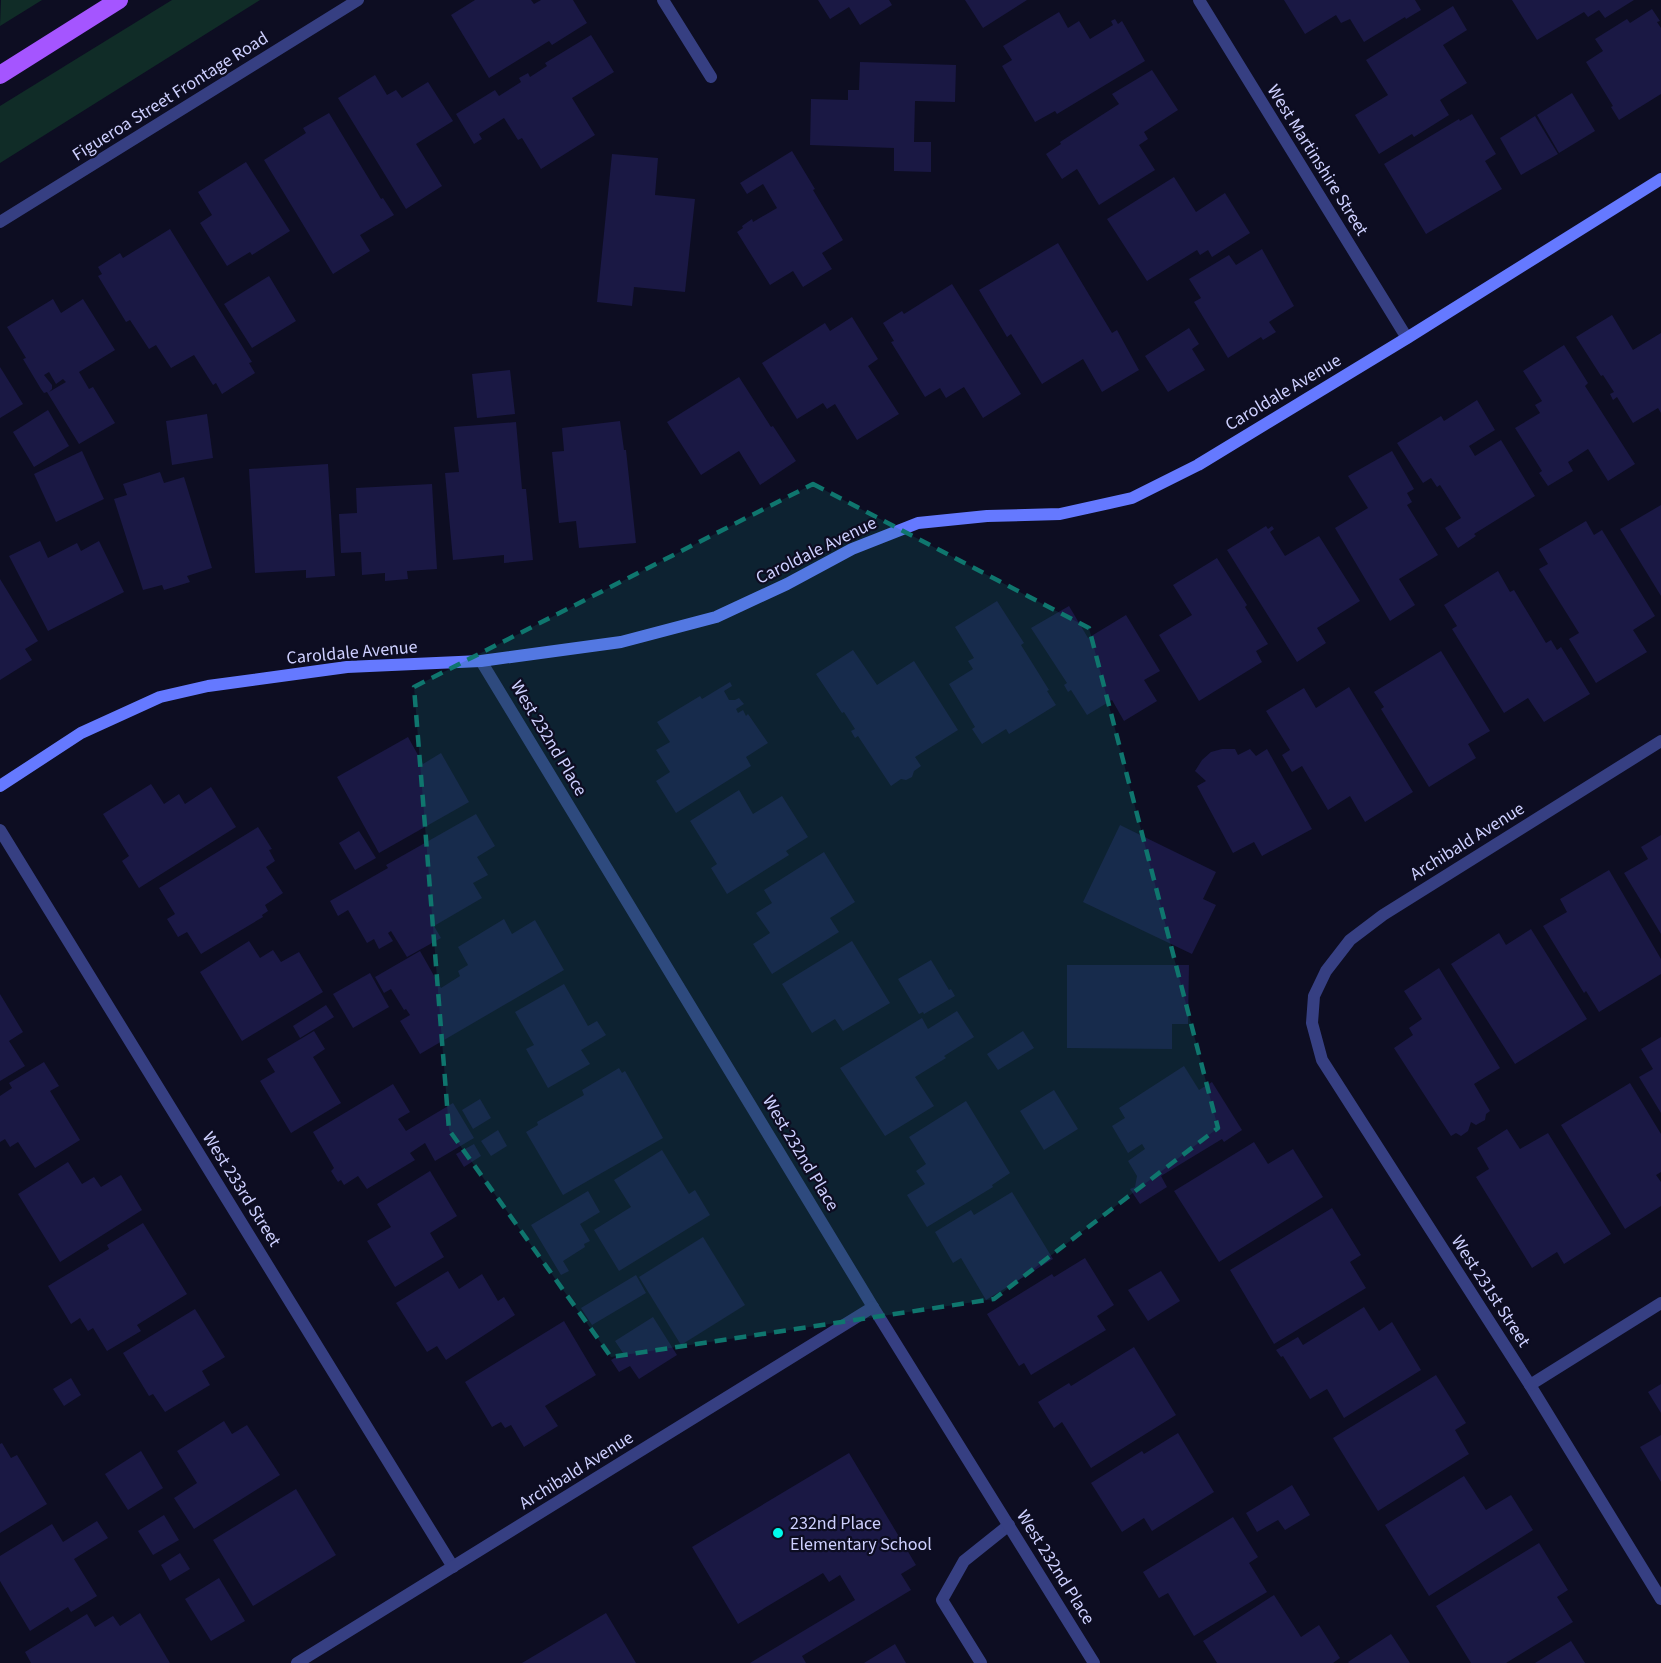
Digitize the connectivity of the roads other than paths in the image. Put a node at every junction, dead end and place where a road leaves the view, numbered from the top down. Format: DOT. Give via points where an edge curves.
graph roads {
  1 [pos="119,0"];
  2 [pos="358,0"];
  3 [pos="663,0"];
  4 [pos="1199,0"];
  5 [pos="0,75"];
  6 [pos="711,76"];
  7 [pos="1661,179"];
  8 [pos="0,222"];
  9 [pos="1407,338"];
  10 [pos="481,661"];
  11 [pos="1661,741"];
  12 [pos="0,786"];
  13 [pos="0,830"];
  14 [pos="1314,996"];
  15 [pos="1661,1304"];
  16 [pos="873,1307"];
  17 [pos="1530,1385"];
  18 [pos="1009,1525"];
  19 [pos="453,1567"];
  20 [pos="1661,1599"];
  21 [pos="297,1663"];
  22 [pos="981,1663"];
  23 [pos="1094,1663"];
  1 -- 5 [label="main road"];
  2 -- 8 [label="street, Figueroa Street Frontage Road"];
  3 -- 6 [label="street"];
  4 -- 9 [label="street, West Martinshire Street"];
  7 -- 9 [label="street, Caroldale Avenue"];
  9 -- 10 [label="street, Caroldale Avenue" via="1198,465 1132,498 1060,514 987,516 918,524 852,549 716,617 621,642"];
  10 -- 12 [label="street, Caroldale Avenue" via="347,667 208,686 160,697 81,733"];
  10 -- 16 [label="street, West 232nd Place"];
  11 -- 14 [label="street, Archibald Avenue" via="1383,915 1350,940 1326,971"];
  13 -- 19 [label="street, West 233rd Street"];
  14 -- 17 [label="street, West 231st Street" via="1312,1023 1322,1060"];
  15 -- 17 [label="street"];
  16 -- 18 [label="street, West 232nd Place"];
  16 -- 19 [label="street, Archibald Avenue"];
  17 -- 20 [label="street, West 231st Street"];
  18 -- 22 [label="street" via="964,1561 942,1600"];
  18 -- 23 [label="street, West 232nd Place"];
  19 -- 21 [label="street, Archibald Avenue"];
}
